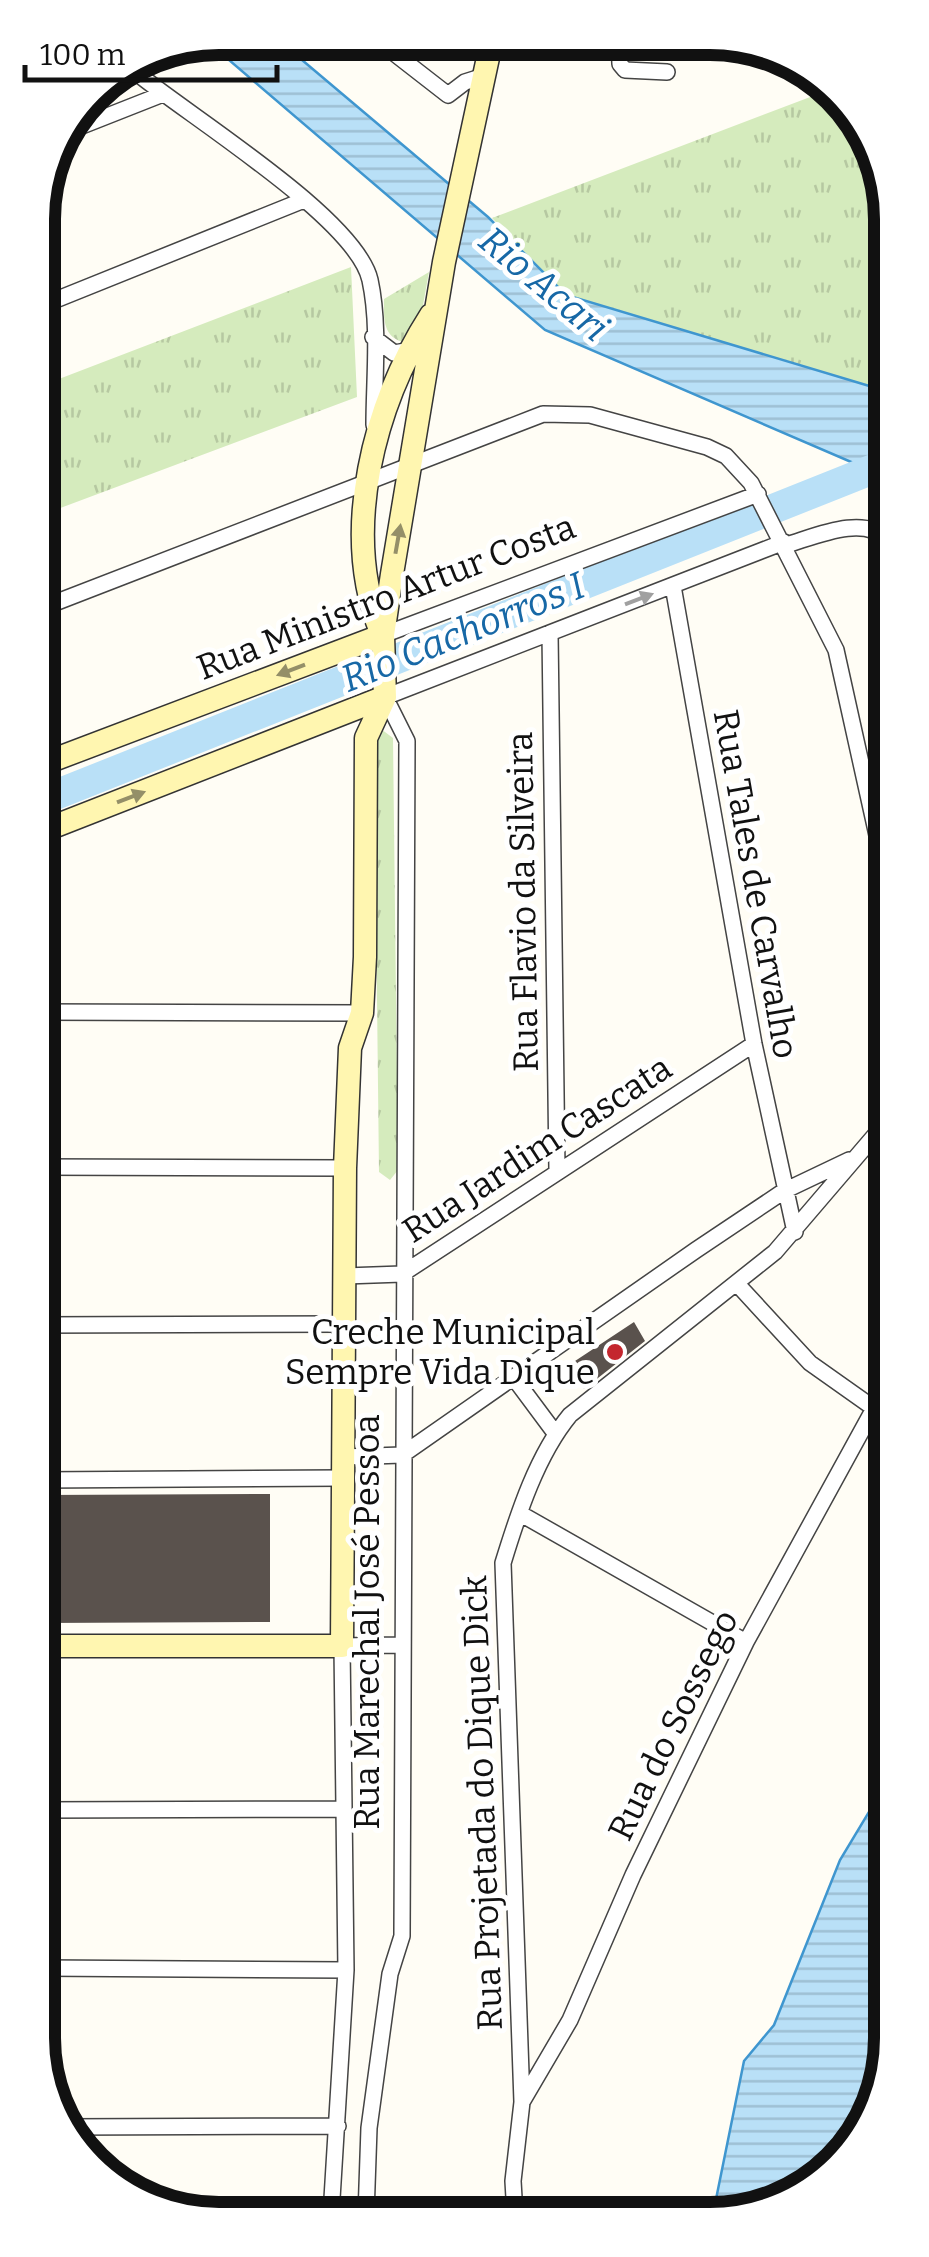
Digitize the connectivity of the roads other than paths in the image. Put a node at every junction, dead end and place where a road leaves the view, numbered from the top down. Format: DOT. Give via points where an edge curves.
graph roads {
  1 [pos="397,55"];
  2 [pos="489,55"];
  3 [pos="620,55"];
  4 [pos="667,72"];
  5 [pos="140,76"];
  6 [pos="484,76"];
  7 [pos="162,94"];
  8 [pos="86,124"];
  9 [pos="304,200"];
  10 [pos="55,301"];
  11 [pos="373,337"];
  12 [pos="420,353"];
  13 [pos="375,448"];
  14 [pos="411,463"];
  15 [pos="369,479"];
  16 [pos="342,489"];
  17 [pos="761,498"];
  18 [pos="366,505"];
  19 [pos="874,530"];
  20 [pos="785,544"];
  21 [pos="673,586"];
  22 [pos="55,603"];
  23 [pos="550,634"];
  24 [pos="383,644"];
  25 [pos="385,689"];
  26 [pos="55,760"];
  27 [pos="874,822"];
  28 [pos="55,826"];
  29 [pos="55,1012"];
  30 [pos="362,1013"];
  31 [pos="754,1044"];
  32 [pos="874,1135"];
  33 [pos="853,1158"];
  34 [pos="55,1167"];
  35 [pos="345,1168"];
  36 [pos="557,1170"];
  37 [pos="784,1192"];
  38 [pos="795,1232"];
  39 [pos="402,1274"];
  40 [pos="345,1276"];
  41 [pos="739,1286"];
  42 [pos="343,1324"];
  43 [pos="55,1325"];
  44 [pos="514,1378"];
  45 [pos="874,1410"];
  46 [pos="555,1434"];
  47 [pos="402,1455"];
  48 [pos="342,1468"];
  49 [pos="55,1479"];
  50 [pos="521,1514"];
  51 [pos="746,1642"];
  52 [pos="400,1645"];
  53 [pos="55,1646"];
  54 [pos="342,1646"];
  55 [pos="343,1809"];
  56 [pos="55,1810"];
  57 [pos="55,1968"];
  58 [pos="346,1970"];
  59 [pos="522,2102"];
  60 [pos="338,2126"];
  61 [pos="82,2128"];
  62 [pos="332,2202"];
  63 [pos="366,2202"];
  64 [pos="514,2202"];
  1 -- 6 [label="street" via="448,95"];
  2 -- 6 [label="street"];
  3 -- 4 [label="street" via="625,70"];
  5 -- 7 [label="street"];
  6 -- 12 [label="street, Rua Marechal José Pessoa" via="436,308"];
  7 -- 8 [label="street"];
  7 -- 9 [label="street"];
  9 -- 10 [label="street"];
  9 -- 11 [label="street" via="364,262"];
  11 -- 12 [label="street" via="388,351"];
  11 -- 13 [label="street"];
  12 -- 13 [label="street, Rua Marechal José Pessoa"];
  12 -- 14 [label="street, Rua Marechal José Pessoa"];
  13 -- 15 [label="street, Rua Marechal José Pessoa"];
  14 -- 15 [label="street"];
  14 -- 17 [label="street" via="543,414 571,412 707,447 739,468"];
  24 -- 14 [label="street, Rua Marechal José Pessoa, one-way"];
  15 -- 16 [label="street"];
  15 -- 18 [label="street, Rua Marechal José Pessoa"];
  16 -- 18 [label="street"];
  16 -- 22 [label="street"];
  17 -- 20 [label="street"];
  17 -- 24 [label="street, Rua Ministro Artur Costa"];
  18 -- 24 [label="street, Rua Marechal José Pessoa" via="364,584"];
  19 -- 20 [label="street" via="857,527"];
  20 -- 21 [label="street"];
  20 -- 27 [label="street" via="836,650"];
  23 -- 21 [label="street, one-way"];
  21 -- 31 [label="street, Rua Tales de Carvalho"];
  23 -- 25 [label="street"];
  23 -- 36 [label="street, Rua Flavio da Silveira"];
  24 -- 25 [label="street, Rua Marechal José Pessoa"];
  24 -- 26 [label="street, Rua Ministro Artur Costa, one-way"];
  28 -- 25 [label="street, one-way"];
  25 -- 30 [label="street, Rua Marechal José Pessoa" via="366,738"];
  25 -- 39 [label="street, Rua Marechal José Pessoa" via="407,741"];
  29 -- 30 [label="street"];
  30 -- 35 [label="street, Rua Marechal José Pessoa" via="350,1048"];
  31 -- 36 [label="street, Rua Jardim Cascata"];
  31 -- 37 [label="street, Rua Tales de Carvalho"];
  32 -- 33 [label="street, Rua Projetada do Dique Dick"];
  33 -- 37 [label="street"];
  33 -- 38 [label="street, Rua Projetada do Dique Dick"];
  34 -- 35 [label="street"];
  35 -- 40 [label="street, Rua Marechal José Pessoa"];
  36 -- 39 [label="street, Rua Jardim Cascata"];
  37 -- 38 [label="street, Rua Tales de Carvalho"];
  37 -- 44 [label="street"];
  38 -- 41 [label="street, Rua Projetada do Dique Dick"];
  39 -- 40 [label="street, Rua Jardim Cascata"];
  39 -- 47 [label="street, Rua Marechal José Pessoa"];
  40 -- 42 [label="street, Rua Marechal José Pessoa"];
  41 -- 45 [label="street" via="810,1363"];
  41 -- 46 [label="street, Rua Projetada do Dique Dick"];
  42 -- 43 [label="street"];
  42 -- 48 [label="street, Rua Marechal José Pessoa"];
  44 -- 46 [label="street"];
  44 -- 47 [label="street"];
  45 -- 51 [label="street, Rua do Sossego"];
  46 -- 50 [label="street, Rua Projetada do Dique Dick"];
  47 -- 48 [label="street"];
  47 -- 52 [label="street, Rua Marechal José Pessoa"];
  48 -- 49 [label="street"];
  48 -- 54 [label="street, Rua Marechal José Pessoa"];
  50 -- 51 [label="street"];
  50 -- 59 [label="street, Rua Projetada do Dique Dick" via="503,1563"];
  51 -- 59 [label="street, Rua do Sossego" via="570,2020"];
  52 -- 54 [label="street"];
  52 -- 63 [label="street, Rua Marechal José Pessoa" via="402,1936 390,1974 369,2128"];
  53 -- 54 [label="street"];
  54 -- 55 [label="street, Rua Marechal José Pessoa"];
  55 -- 56 [label="street"];
  55 -- 58 [label="street, Rua Marechal José Pessoa"];
  57 -- 58 [label="street"];
  58 -- 60 [label="street, Rua Marechal José Pessoa"];
  59 -- 64 [label="street, Rua Projetada do Dique Dick"];
  60 -- 61 [label="street"];
  60 -- 62 [label="street, Rua Marechal José Pessoa"];
}
